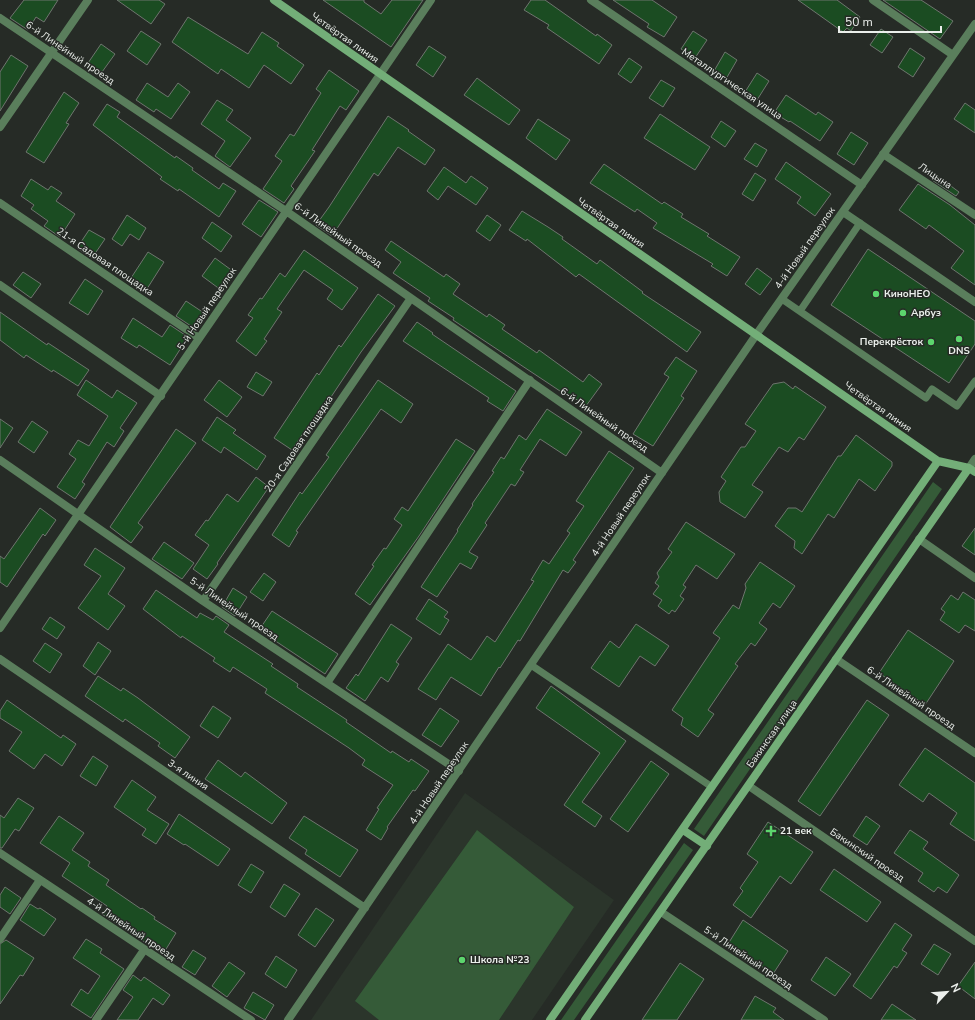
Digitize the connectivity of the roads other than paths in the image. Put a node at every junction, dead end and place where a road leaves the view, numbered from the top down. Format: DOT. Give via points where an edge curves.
graph roads {
  1 [pos="88,0"];
  2 [pos="274,0"];
  3 [pos="431,0"];
  4 [pos="591,0"];
  5 [pos="873,0"];
  6 [pos="0,18"];
  7 [pos="975,24"];
  8 [pos="52,54"];
  9 [pos="953,55"];
  10 [pos="380,75"];
  11 [pos="0,127"];
  12 [pos="883,154"];
  13 [pos="862,185"];
  14 [pos="0,203"];
  15 [pos="286,211"];
  16 [pos="843,212"];
  17 [pos="975,215"];
  18 [pos="860,223"];
  19 [pos="0,285"];
  20 [pos="411,298"];
  21 [pos="782,299"];
  22 [pos="975,302"];
  23 [pos="800,311"];
  24 [pos="756,335"];
  25 [pos="199,338"];
  26 [pos="530,380"];
  27 [pos="975,381"];
  28 [pos="161,396"];
  29 [pos="975,459"];
  30 [pos="0,460"];
  31 [pos="938,461"];
  32 [pos="972,470"];
  33 [pos="662,473"];
  34 [pos="80,514"];
  35 [pos="919,539"];
  36 [pos="975,578"];
  37 [pos="203,601"];
  38 [pos="0,628"];
  39 [pos="0,659"];
  40 [pos="836,659"];
  41 [pos="531,665"];
  42 [pos="327,683"];
  43 [pos="975,753"];
  44 [pos="459,771"];
  45 [pos="749,786"];
  46 [pos="712,788"];
  47 [pos="683,830"];
  48 [pos="707,846"];
  49 [pos="0,853"];
  50 [pos="40,880"];
  51 [pos="365,908"];
  52 [pos="661,912"];
  53 [pos="0,939"];
  54 [pos="975,941"];
  55 [pos="144,950"];
  56 [pos="96,1020"];
  57 [pos="251,1020"];
  58 [pos="288,1020"];
  59 [pos="550,1020"];
  60 [pos="585,1020"];
  61 [pos="824,1020"];
  1 -- 8 [label="street"];
  2 -- 10 [label="street, Четвёртая линия"];
  3 -- 10 [label="street, 5-й Новый переулок"];
  4 -- 13 [label="street, Металлургическая улица"];
  5 -- 9 [label="street"];
  6 -- 8 [label="street, 6-й Линейный проезд"];
  7 -- 9 [label="street, 4-й Новый переулок"];
  8 -- 11 [label="street"];
  8 -- 15 [label="street, 6-й Линейный проезд"];
  9 -- 12 [label="street, 4-й Новый переулок"];
  10 -- 15 [label="street, 5-й Новый переулок"];
  10 -- 24 [label="street, Четвёртая линия"];
  12 -- 13 [label="street, 4-й Новый переулок"];
  12 -- 17 [label="street, Лицына"];
  13 -- 16 [label="street, 4-й Новый переулок"];
  14 -- 25 [label="street, 21-я Садовая площадка"];
  15 -- 20 [label="street, 6-й Линейный проезд"];
  15 -- 25 [label="street, 5-й Новый переулок"];
  16 -- 18 [label="street"];
  16 -- 21 [label="street, 4-й Новый переулок"];
  18 -- 22 [label="street"];
  18 -- 23 [label="lane"];
  19 -- 28 [label="street"];
  20 -- 26 [label="street, 6-й Линейный проезд"];
  20 -- 37 [label="street, 20-я Садовая площадка"];
  21 -- 23 [label="lane"];
  21 -- 24 [label="street, 4-й Новый переулок"];
  23 -- 27 [label="lane" via="926,398 932,389 957,406"];
  24 -- 31 [label="street, Четвёртая линия"];
  24 -- 33 [label="street, 4-й Новый переулок"];
  25 -- 28 [label="street, 5-й Новый переулок"];
  26 -- 33 [label="street, 6-й Линейный проезд"];
  26 -- 42 [label="street"];
  28 -- 34 [label="street, 5-й Новый переулок"];
  29 -- 32 [label="street, Бакинская улица"];
  30 -- 34 [label="street, 5-й Линейный проезд"];
  31 -- 32 [label="street"];
  31 -- 46 [label="street, Бакинская улица"];
  32 -- 35 [label="street, Бакинская улица"];
  33 -- 41 [label="street, 4-й Новый переулок"];
  34 -- 37 [label="street, 5-й Линейный проезд"];
  34 -- 38 [label="street, 5-й Новый переулок"];
  35 -- 36 [label="street"];
  35 -- 40 [label="street, Бакинская улица"];
  37 -- 42 [label="street, 5-й Линейный проезд"];
  39 -- 51 [label="street, 3-я линия"];
  40 -- 43 [label="street, 6-й Линейный проезд"];
  40 -- 45 [label="street, Бакинская улица"];
  41 -- 44 [label="street, 4-й Новый переулок"];
  41 -- 46 [label="lane"];
  42 -- 44 [label="street, 5-й Линейный проезд"];
  44 -- 51 [label="street, 4-й Новый переулок"];
  45 -- 48 [label="street, Бакинская улица"];
  45 -- 54 [label="street, Бакинский проезд"];
  46 -- 47 [label="street, Бакинская улица"];
  47 -- 48 [label="street"];
  47 -- 59 [label="street, Бакинская улица"];
  48 -- 52 [label="street, Бакинская улица"];
  49 -- 50 [label="street, 4-й Линейный проезд"];
  50 -- 53 [label="street"];
  50 -- 55 [label="street, 4-й Линейный проезд"];
  51 -- 58 [label="street, 4-й Новый переулок"];
  52 -- 60 [label="street, Бакинская улица"];
  52 -- 61 [label="street, 5-й Линейный проезд"];
  55 -- 56 [label="street"];
  55 -- 57 [label="street, 4-й Линейный проезд"];
}
